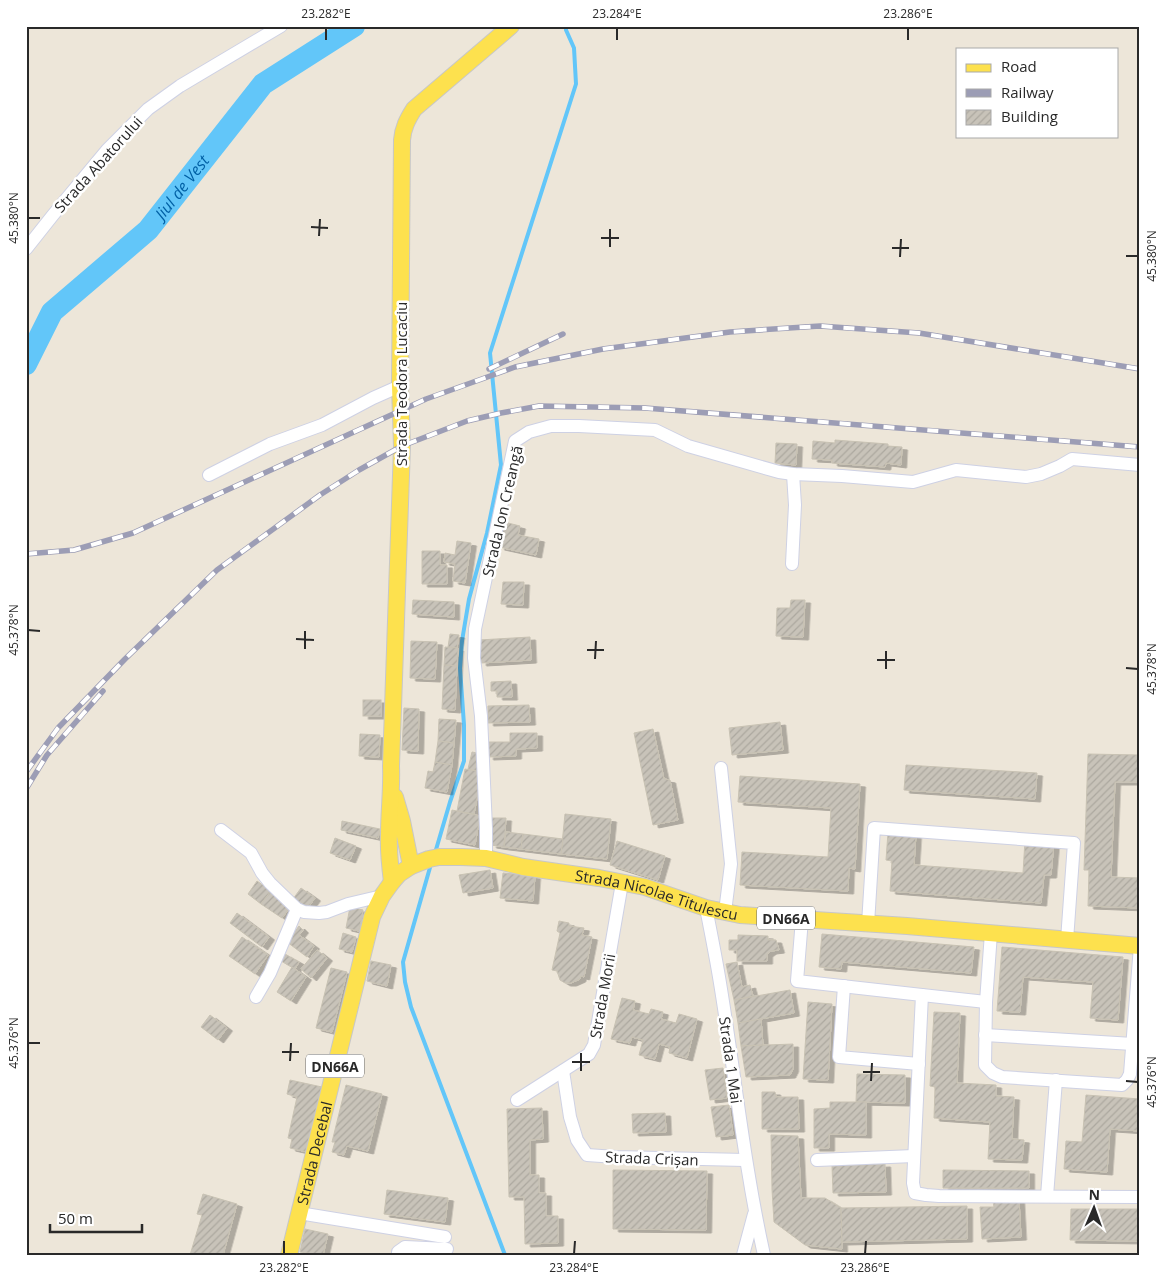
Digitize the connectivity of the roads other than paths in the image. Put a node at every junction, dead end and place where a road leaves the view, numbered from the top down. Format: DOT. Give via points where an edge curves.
graph roads {
  1 [pos="281,26"];
  2 [pos="511,26"];
  3 [pos="26,249"];
  4 [pos="400,386"];
  5 [pos="1140,465"];
  6 [pos="793,474"];
  7 [pos="209,475"];
  8 [pos="792,564"];
  9 [pos="721,768"];
  10 [pos="392,790"];
  11 [pos="221,830"];
  12 [pos="486,858"];
  13 [pos="411,866"];
  14 [pos="392,882"];
  15 [pos="622,883"];
  16 [pos="382,896"];
  17 [pos="706,908"];
  18 [pos="297,909"];
  19 [pos="725,912"];
  20 [pos="802,919"];
  21 [pos="868,924"];
  22 [pos="991,933"];
  23 [pos="1067,940"];
  24 [pos="1140,946"];
  25 [pos="844,986"];
  26 [pos="922,994"];
  27 [pos="256,997"];
  28 [pos="986,1002"];
  29 [pos="1137,1020"];
  30 [pos="985,1035"];
  31 [pos="1133,1044"];
  32 [pos="919,1064"];
  33 [pos="563,1071"];
  34 [pos="1056,1080"];
  35 [pos="517,1100"];
  36 [pos="914,1156"];
  37 [pos="745,1160"];
  38 [pos="817,1160"];
  39 [pos="1047,1196"];
  40 [pos="1140,1197"];
  41 [pos="754,1212"];
  42 [pos="299,1213"];
  43 [pos="445,1244"];
  44 [pos="289,1255"];
  45 [pos="398,1255"];
  46 [pos="743,1255"];
  47 [pos="764,1255"];
  1 -- 3 [label="street, Strada Abatorului" via="180,86 148,109 107,150"];
  2 -- 4 [label="main road, Strada Teodora Lucaciu" via="414,110 403,129"];
  4 -- 7 [label="street"];
  4 -- 10 [label="main road, Strada Teodora Lucaciu" via="402,446"];
  5 -- 6 [label="street, Strada Ion Creangă" via="1072,459 1041,474 1026,477 956,470 913,482"];
  6 -- 8 [label="street"];
  6 -- 12 [label="street, Strada Ion Creangă" via="688,446 655,430 551,426 529,432 515,442 475,629"];
  9 -- 19 [label="street" via="731,864"];
  10 -- 13 [label="main road, Strada Teodora Lucaciu"];
  10 -- 14 [label="main road, Strada Teodora Lucaciu" via="389,834"];
  11 -- 18 [label="street" via="251,853 270,883"];
  12 -- 13 [label="main road, Strada Nicolae Titulescu / DN66A" via="434,858"];
  12 -- 15 [label="main road, Strada Nicolae Titulescu / DN66A"];
  13 -- 14 [label="main road, Strada Nicolae Titulescu / DN66A"];
  14 -- 16 [label="main road, Strada Decebal / DN66A"];
  15 -- 17 [label="main road, Strada Nicolae Titulescu / DN66A" via="645,887"];
  15 -- 33 [label="street, Strada Morii" via="594,1045 590,1054"];
  16 -- 18 [label="street" via="327,912"];
  16 -- 42 [label="main road, Strada Decebal / DN66A" via="368,932"];
  17 -- 19 [label="main road, Strada Nicolae Titulescu / DN66A"];
  17 -- 37 [label="street, Strada 1 Mai"];
  18 -- 27 [label="street" via="270,973"];
  19 -- 20 [label="main road, Strada Nicolae Titulescu / DN66A"];
  20 -- 21 [label="main road, Strada Nicolae Titulescu / DN66A"];
  20 -- 25 [label="street" via="797,981"];
  21 -- 22 [label="main road, Strada Nicolae Titulescu / DN66A"];
  21 -- 23 [label="street" via="874,828 1074,843"];
  22 -- 23 [label="main road, Strada Nicolae Titulescu / DN66A"];
  22 -- 28 [label="street"];
  23 -- 24 [label="main road, Strada Nicolae Titulescu / DN66A"];
  24 -- 29 [label="street"];
  25 -- 26 [label="street"];
  25 -- 32 [label="street" via="839,1057"];
  26 -- 28 [label="street"];
  26 -- 32 [label="street"];
  28 -- 30 [label="street"];
  29 -- 31 [label="street"];
  30 -- 31 [label="street"];
  30 -- 34 [label="street" via="985,1065 993,1073 1002,1077"];
  31 -- 34 [label="street" via="1130,1074 1122,1085"];
  32 -- 36 [label="street"];
  33 -- 35 [label="street, Strada Morii"];
  33 -- 37 [label="street, Strada Crișan" via="570,1116 577,1140 587,1155"];
  34 -- 39 [label="street"];
  36 -- 38 [label="street"];
  36 -- 39 [label="street" via="914,1192 939,1196"];
  37 -- 41 [label="street, Strada 1 Mai"];
  39 -- 40 [label="street"];
  41 -- 46 [label="street, Strada 1 Mai"];
  41 -- 47 [label="street, Strada 1 Mai"];
  42 -- 43 [label="street"];
  42 -- 44 [label="main road, Strada Decebal / DN66A"];
  43 -- 45 [label="street" via="405,1247"];
}
